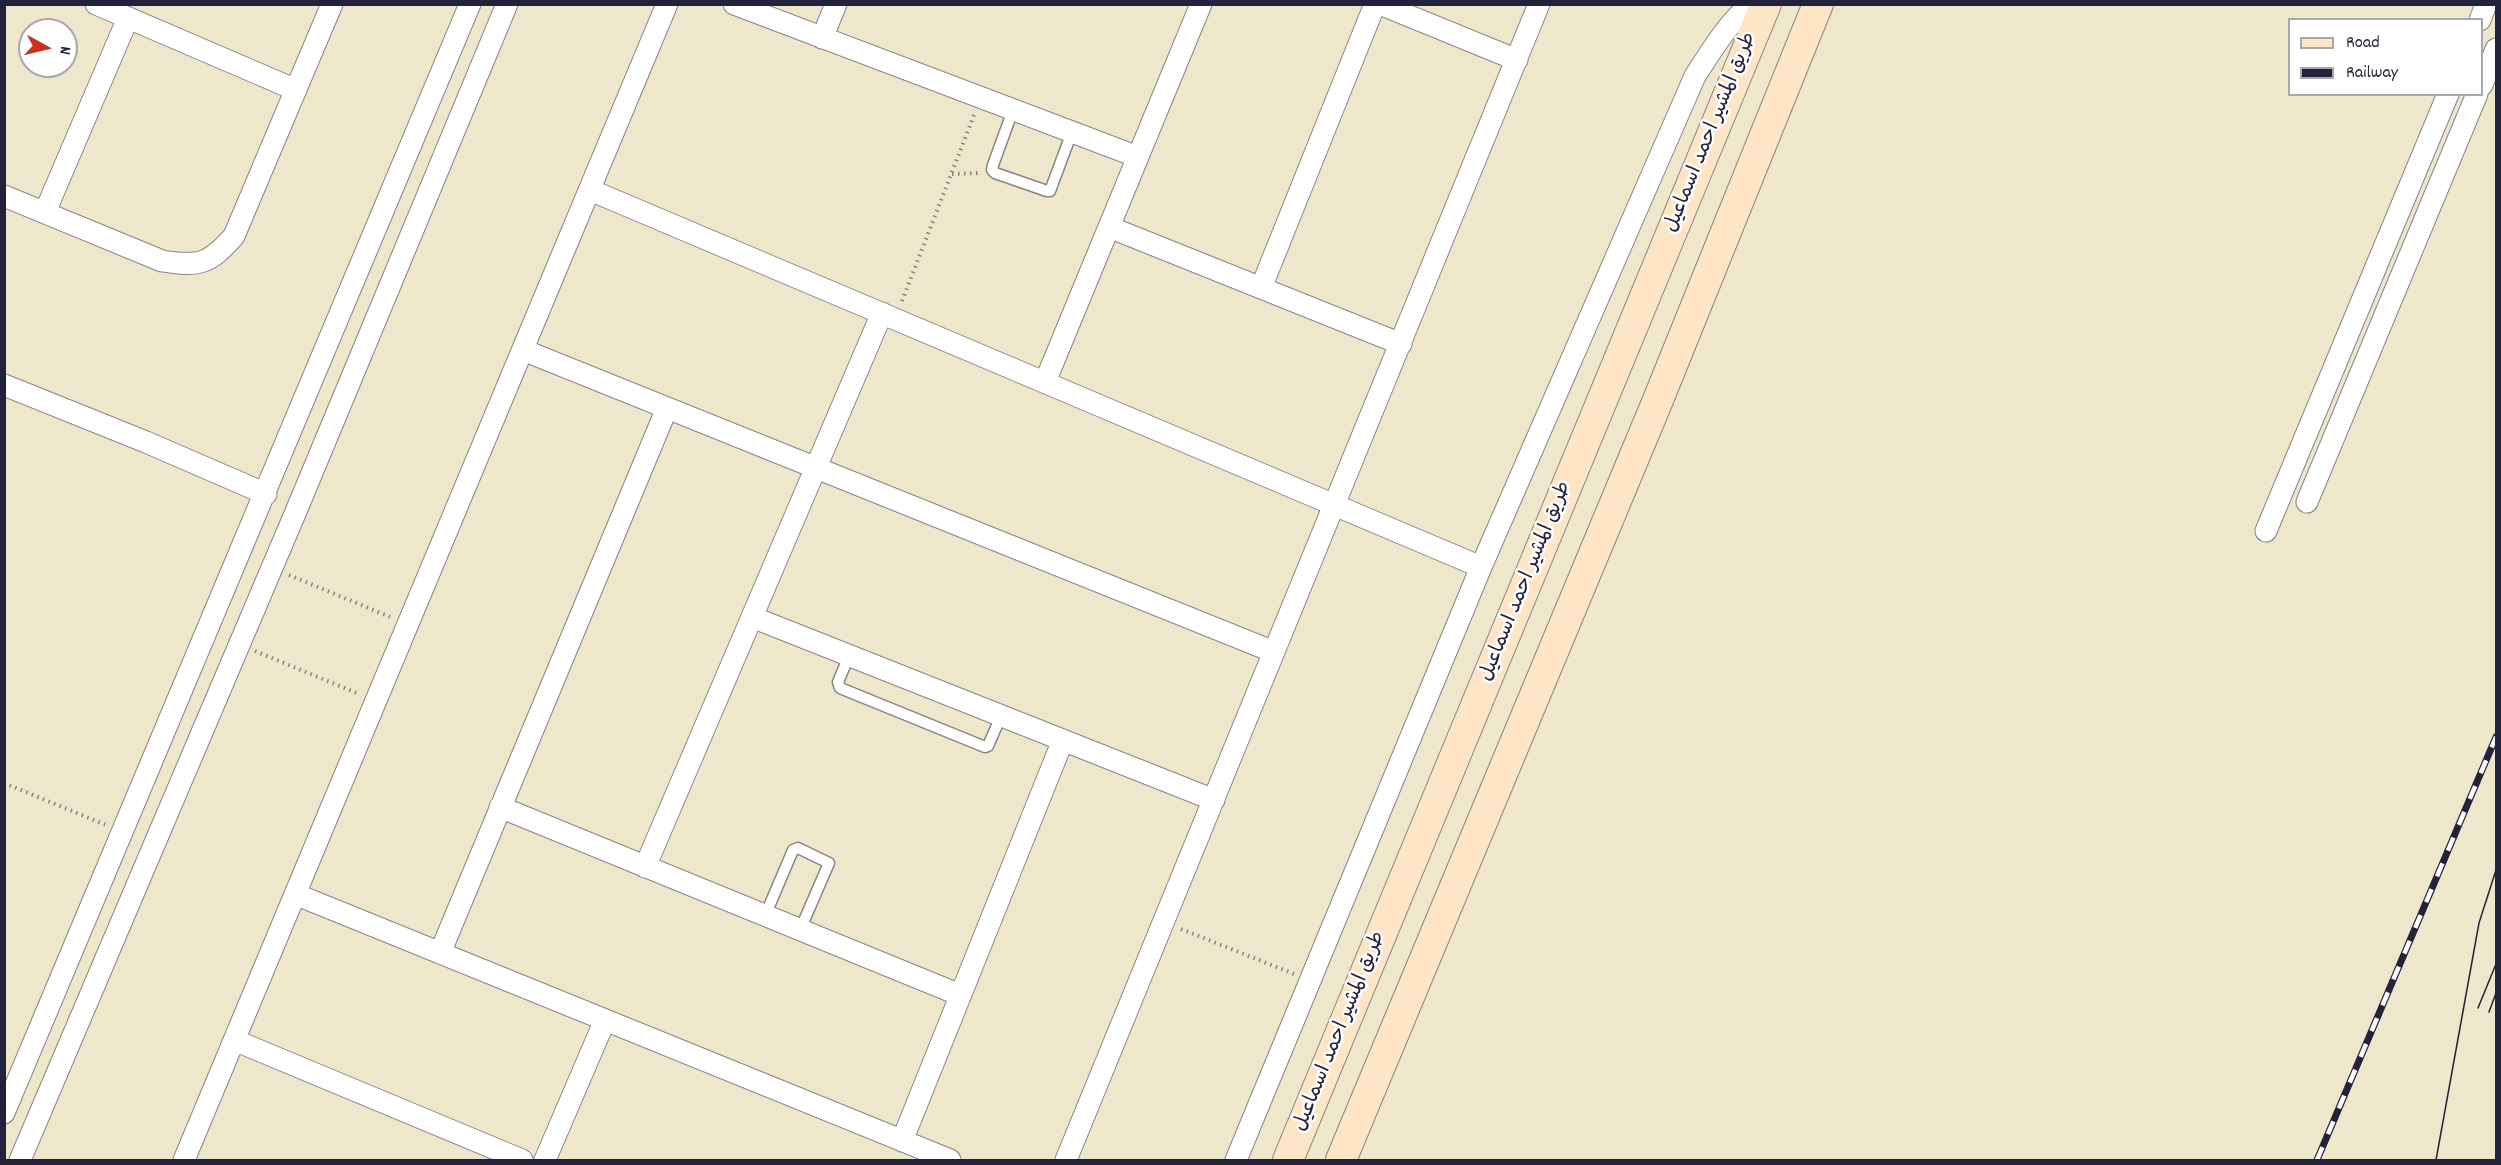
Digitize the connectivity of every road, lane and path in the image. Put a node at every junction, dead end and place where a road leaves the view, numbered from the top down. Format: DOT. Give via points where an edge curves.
graph roads {
  1 [pos="96,4"];
  2 [pos="332,4"];
  3 [pos="470,4"];
  4 [pos="507,4"];
  5 [pos="667,4"];
  6 [pos="734,4"];
  7 [pos="836,4"];
  8 [pos="1375,4"];
  9 [pos="1380,4"];
  10 [pos="1539,4"];
  11 [pos="1751,4"];
  12 [pos="1766,4"];
  13 [pos="1818,4"];
  14 [pos="1200,5"];
  15 [pos="128,18"];
  16 [pos="822,38"];
  17 [pos="2496,49"];
  18 [pos="1517,60"];
  19 [pos="2483,80"];
  20 [pos="296,90"];
  21 [pos="2447,96"];
  22 [pos="2477,96"];
  23 [pos="981,98"];
  24 [pos="1013,110"];
  25 [pos="1072,132"];
  26 [pos="1138,157"];
  27 [pos="992,170"];
  28 [pos="951,174"];
  29 [pos="590,190"];
  30 [pos="4,196"];
  31 [pos="45,212"];
  32 [pos="1109,227"];
  33 [pos="1261,288"];
  34 [pos="889,316"];
  35 [pos="1401,344"];
  36 [pos="523,350"];
  37 [pos="1046,382"];
  38 [pos="4,385"];
  39 [pos="667,408"];
  40 [pos="816,468"];
  41 [pos="266,494"];
  42 [pos="2307,502"];
  43 [pos="1335,505"];
  44 [pos="2266,531"];
  45 [pos="1481,567"];
  46 [pos="272,568"];
  47 [pos="752,618"];
  48 [pos="408,624"];
  49 [pos="239,644"];
  50 [pos="1274,652"];
  51 [pos="849,656"];
  52 [pos="376,702"];
  53 [pos="1001,716"];
  54 [pos="1063,740"];
  55 [pos="4,783"];
  56 [pos="1214,800"];
  57 [pos="500,807"];
  58 [pos="123,832"];
  59 [pos="645,867"];
  60 [pos="295,894"];
  61 [pos="765,916"];
  62 [pos="1164,922"];
  63 [pos="800,930"];
  64 [pos="440,953"];
  65 [pos="1311,981"];
  66 [pos="960,995"];
  67 [pos="605,1020"];
  68 [pos="234,1040"];
  69 [pos="4,1113"];
  70 [pos="902,1141"];
  71 [pos="20,1161"];
  72 [pos="183,1161"];
  73 [pos="522,1161"];
  74 [pos="545,1161"];
  75 [pos="950,1161"];
  76 [pos="1066,1161"];
  77 [pos="1236,1161"];
  78 [pos="1288,1161"];
  79 [pos="1341,1161"];
  1 -- 15 [label="street"];
  2 -- 20 [label="street"];
  3 -- 41 [label="street"];
  4 -- 46 [label="street"];
  5 -- 29 [label="street"];
  6 -- 16 [label="street"];
  7 -- 16 [label="street"];
  8 -- 33 [label="street"];
  9 -- 18 [label="street"];
  10 -- 18 [label="street"];
  11 -- 45 [label="street" via="1738,15 1695,76"];
  12 -- 78 [label="street, طريق المشير احمد اسماعيل"];
  13 -- 79 [label="street" via="1658,400"];
  14 -- 26 [label="street"];
  15 -- 20 [label="street"];
  15 -- 31 [label="street"];
  16 -- 23 [label="street"];
  17 -- 19 [label="street"];
  18 -- 35 [label="street"];
  20 -- 31 [label="street" via="234,236 216,256 189,266 162,261"];
  21 -- 44 [label="street"];
  22 -- 42 [label="street"];
  23 -- 24 [label="street"];
  23 -- 28 [label="path"];
  24 -- 25 [label="street"];
  24 -- 27 [label="lane"];
  25 -- 26 [label="street"];
  25 -- 27 [label="lane" via="1050,190"];
  26 -- 32 [label="street"];
  27 -- 28 [label="path"];
  28 -- 34 [label="path"];
  29 -- 34 [label="street"];
  29 -- 36 [label="street"];
  30 -- 31 [label="street"];
  32 -- 33 [label="street"];
  32 -- 37 [label="street"];
  33 -- 35 [label="street"];
  34 -- 37 [label="street"];
  34 -- 40 [label="street"];
  35 -- 43 [label="street"];
  36 -- 39 [label="street"];
  36 -- 48 [label="street"];
  37 -- 43 [label="street"];
  38 -- 41 [label="street"];
  39 -- 40 [label="street"];
  39 -- 57 [label="street"];
  40 -- 47 [label="street"];
  40 -- 50 [label="street"];
  41 -- 58 [label="street"];
  43 -- 45 [label="street"];
  43 -- 50 [label="street"];
  45 -- 65 [label="street"];
  46 -- 48 [label="path"];
  46 -- 49 [label="street"];
  47 -- 51 [label="street"];
  47 -- 59 [label="street"];
  48 -- 52 [label="street"];
  49 -- 52 [label="path"];
  49 -- 71 [label="street"];
  50 -- 56 [label="street"];
  51 -- 53 [label="street"];
  51 -- 53 [label="lane" via="838,682 840,688 985,747"];
  52 -- 60 [label="street"];
  53 -- 54 [label="street"];
  54 -- 56 [label="street"];
  54 -- 66 [label="street"];
  55 -- 58 [label="path"];
  56 -- 62 [label="street"];
  57 -- 59 [label="street"];
  57 -- 64 [label="street"];
  58 -- 69 [label="street"];
  59 -- 61 [label="street"];
  60 -- 64 [label="street"];
  60 -- 68 [label="street"];
  61 -- 63 [label="street"];
  61 -- 63 [label="lane" via="793,849 798,848 829,863"];
  62 -- 65 [label="path"];
  62 -- 76 [label="street"];
  63 -- 66 [label="street"];
  64 -- 67 [label="street"];
  65 -- 77 [label="street"];
  66 -- 70 [label="street"];
  67 -- 70 [label="street"];
  67 -- 74 [label="street"];
  68 -- 72 [label="street"];
  68 -- 73 [label="street"];
  70 -- 75 [label="street"];
}
